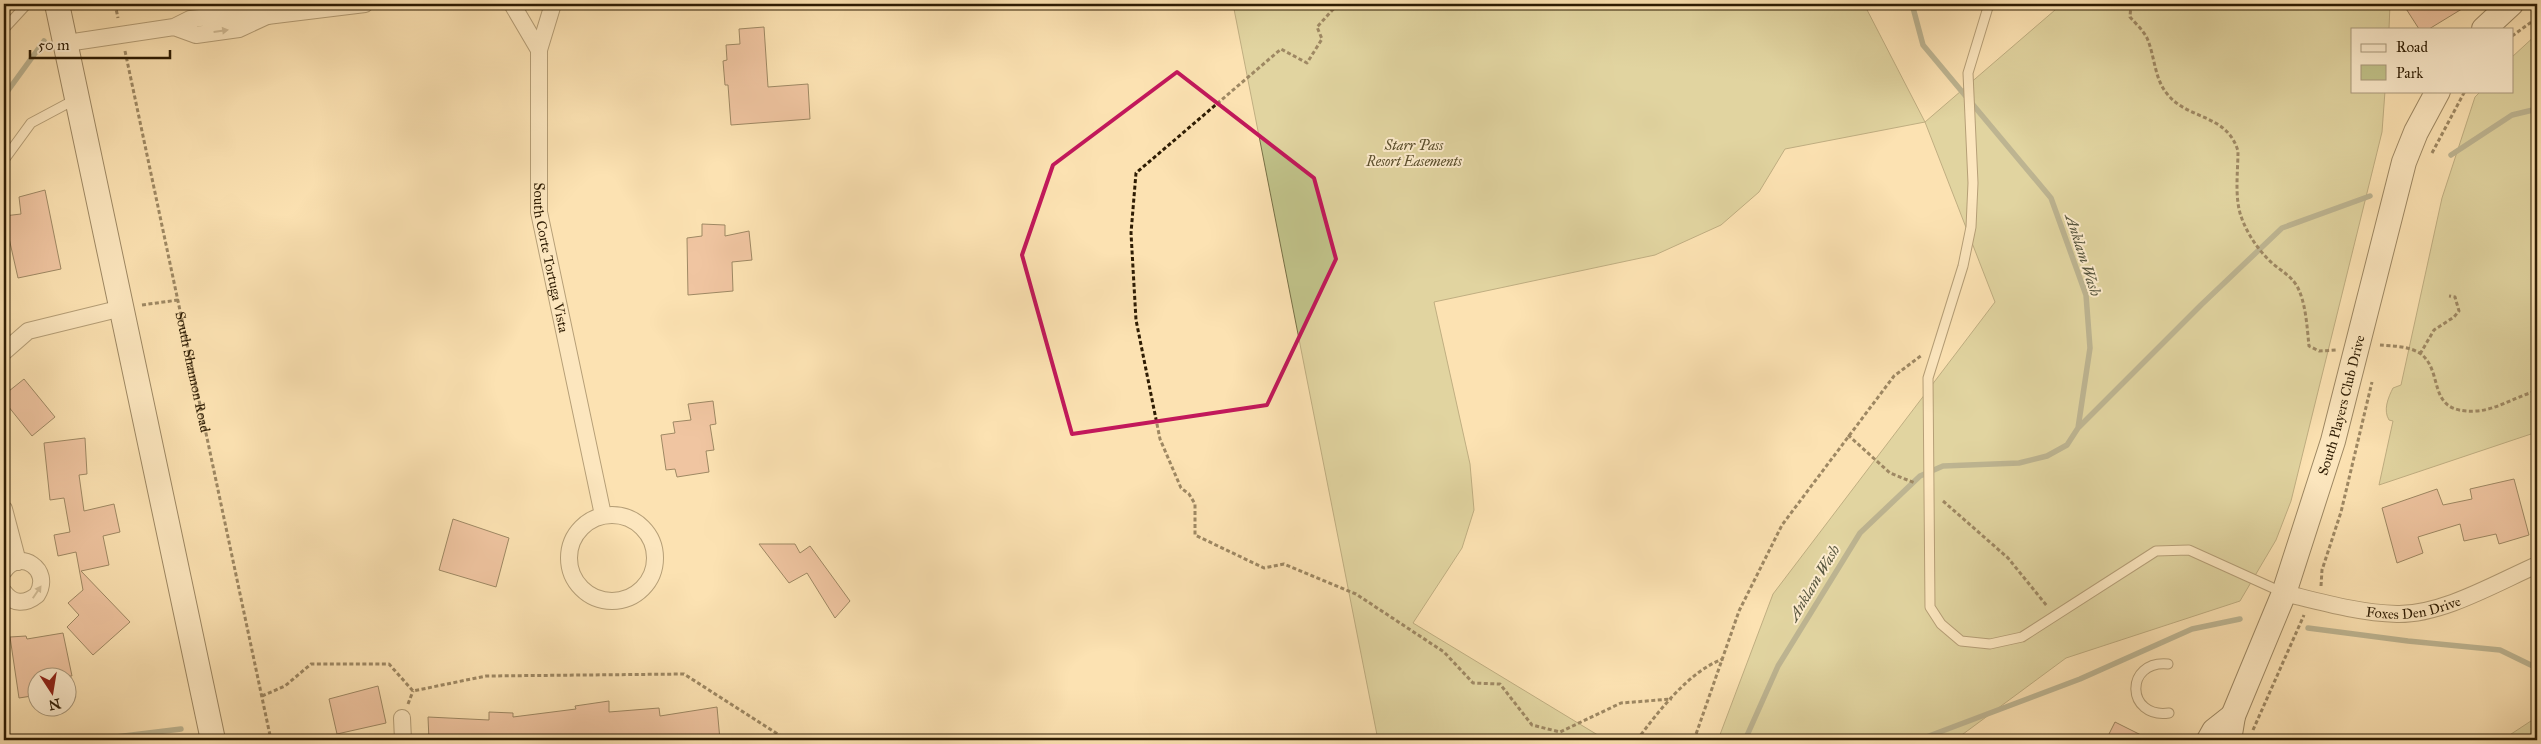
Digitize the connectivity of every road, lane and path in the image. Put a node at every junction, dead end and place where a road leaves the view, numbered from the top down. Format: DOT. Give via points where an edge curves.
graph roads {
  1 [pos="27,4"];
  2 [pos="58,4"];
  3 [pos="115,4"];
  4 [pos="365,4"];
  5 [pos="512,4"];
  6 [pos="553,4"];
  7 [pos="1338,4"];
  8 [pos="1621,4"];
  9 [pos="1633,4"];
  10 [pos="1989,4"];
  11 [pos="2131,4"];
  12 [pos="2511,4"];
  13 [pos="2537,18"];
  14 [pos="2485,28"];
  15 [pos="4,30"];
  16 [pos="2514,35"];
  17 [pos="122,36"];
  18 [pos="67,43"];
  19 [pos="539,50"];
  20 [pos="2437,92"];
  21 [pos="2464,92"];
  22 [pos="78,98"];
  23 [pos="2432,154"];
  24 [pos="4,160"];
  25 [pos="2449,296"];
  26 [pos="178,300"];
  27 [pos="122,308"];
  28 [pos="2382,336"];
  29 [pos="2380,345"];
  30 [pos="1937,346"];
  31 [pos="2339,349"];
  32 [pos="4,352"];
  33 [pos="2378,354"];
  34 [pos="2420,354"];
  35 [pos="2374,372"];
  36 [pos="2537,391"];
  37 [pos="1848,436"];
  38 [pos="1928,487"];
  39 [pos="4,509"];
  40 [pos="602,515"];
  41 [pos="18,562"];
  42 [pos="2537,565"];
  43 [pos="4,571"];
  44 [pos="2323,583"];
  45 [pos="4,592"];
  46 [pos="2284,593"];
  47 [pos="2055,617"];
  48 [pos="2298,627"];
  49 [pos="1723,659"];
  50 [pos="2168,664"];
  51 [pos="262,696"];
  52 [pos="1672,699"];
  53 [pos="2169,713"];
  54 [pos="2233,716"];
  55 [pos="402,718"];
  56 [pos="2253,732"];
  57 [pos="213,740"];
  58 [pos="271,740"];
  59 [pos="403,740"];
  60 [pos="787,740"];
  61 [pos="1638,740"];
  62 [pos="1694,740"];
  63 [pos="2210,740"];
  64 [pos="2229,740"];
  1 -- 15 [label="lane"];
  2 -- 18 [label="street"];
  3 -- 17 [label="path, South Shannon Road"];
  4 -- 17 [label="street" via="267,16 239,29 196,35 174,27"];
  5 -- 19 [label="street"];
  6 -- 19 [label="street"];
  7 -- 52 [label="path" via="1317,26 1322,39 1307,63 1281,49 1136,173 1131,233 1136,320 1160,439 1181,488 1196,504 1194,535 1264,568 1284,564 1356,594 1444,652 1473,682 1500,684 1532,725 1560,732 1621,703"];
  8 -- 9 [label="path" via="1632,10"];
  10 -- 30 [label="lane" via="1968,73 1973,183 1971,227 1963,266"];
  11 -- 31 [label="path" via="2130,17 2147,37 2153,64 2168,95 2183,107 2222,127 2236,143 2242,217 2250,236 2297,287 2309,346 2320,351"];
  12 -- 14 [label="street"];
  13 -- 16 [label="path"];
  17 -- 18 [label="street"];
  17 -- 26 [label="path, South Shannon Road"];
  18 -- 22 [label="street"];
  19 -- 40 [label="street, South Corte Tortuga Vista" via="539,212"];
  20 -- 46 [label="street, South Players Club Drive" via="2404,162 2333,440"];
  21 -- 23 [label="path"];
  22 -- 24 [label="lane" via="31,123"];
  22 -- 27 [label="street"];
  25 -- 34 [label="path" via="2459,302 2459,311 2434,330"];
  26 -- 27 [label="path"];
  26 -- 51 [label="path, South Shannon Road"];
  27 -- 32 [label="street" via="28,331"];
  27 -- 57 [label="street"];
  28 -- 29 [label="path"];
  29 -- 33 [label="path"];
  29 -- 34 [label="path" via="2396,346"];
  30 -- 37 [label="path" via="1894,376"];
  30 -- 38 [label="lane" via="1928,378"];
  34 -- 36 [label="path" via="2429,364 2438,394 2445,403 2463,411 2484,410"];
  35 -- 44 [label="path" via="2341,512 2322,570"];
  37 -- 38 [label="path" via="1890,473"];
  37 -- 49 [label="path" via="1782,525 1739,611"];
  38 -- 47 [label="path" via="2008,558"];
  38 -- 47 [label="lane" via="1930,607 1941,624 1961,641 1990,644 2022,637"];
  39 -- 41 [label="street"];
  40 -- 40 [label="street" via="590,520 572,541 568,555 570,569 575,581 591,595 610,601 624,599 637,593 648,582 656,554 644,528 632,519 618,514"];
  41 -- 43 [label="street"];
  45 -- 41 [label="street, one-way" via="12,600 25,602 32,600 41,589 37,568 25,561"];
  42 -- 46 [label="street, Foxes Den Drive" via="2440,607 2399,614 2362,611"];
  46 -- 47 [label="lane" via="2189,550 2156,551"];
  46 -- 54 [label="street, South Players Club Drive"];
  48 -- 56 [label="path"];
  49 -- 52 [label="path" via="1708,665"];
  49 -- 62 [label="path"];
  50 -- 53 [label="lane" via="2158,663 2140,675 2136,696 2143,707 2159,714"];
  51 -- 58 [label="path, South Shannon Road"];
  51 -- 60 [label="path" via="285,686 311,664 390,664 413,691 486,676 684,674"];
  52 -- 61 [label="path"];
  54 -- 63 [label="street, South Players Club Drive" via="2214,731"];
  54 -- 64 [label="street, South Players Club Drive"];
  55 -- 59 [label="street"];
}
